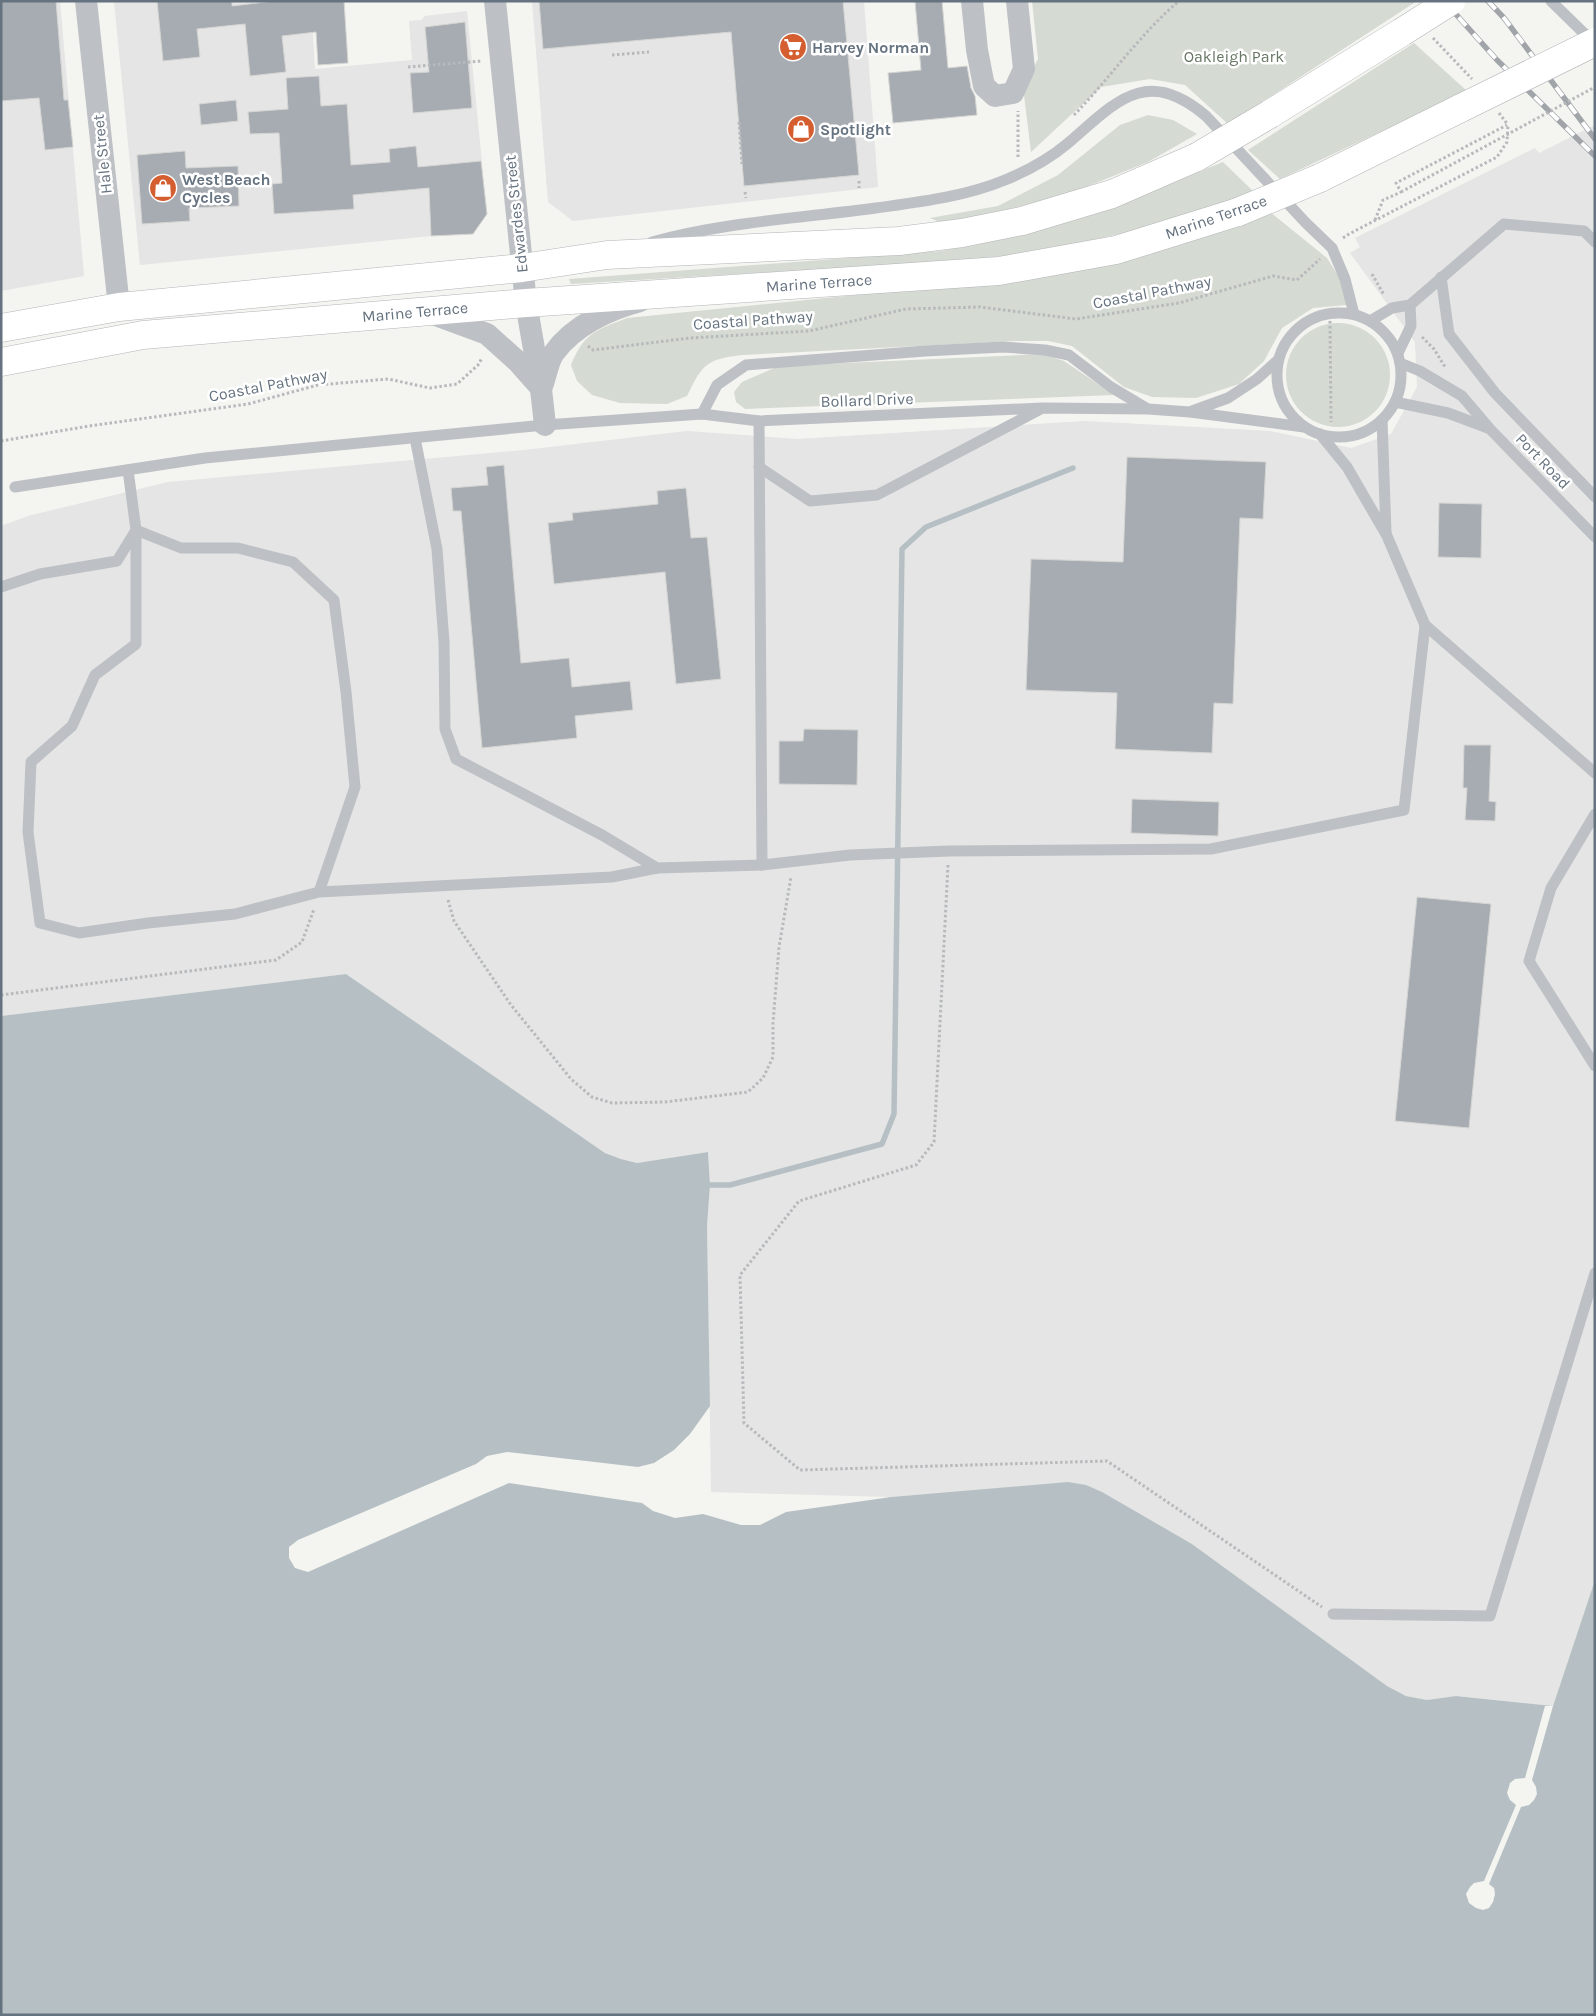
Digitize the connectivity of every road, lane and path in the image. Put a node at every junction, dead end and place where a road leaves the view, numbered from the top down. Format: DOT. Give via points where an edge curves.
graph roads {
  1 [pos="86,1"];
  2 [pos="495,1"];
  3 [pos="972,1"];
  4 [pos="1017,1"];
  5 [pos="1180,1"];
  6 [pos="1450,1"];
  7 [pos="1551,1"];
  8 [pos="1430,36"];
  9 [pos="1595,43"];
  10 [pos="649,52"];
  11 [pos="612,55"];
  12 [pos="500,60"];
  13 [pos="408,67"];
  14 [pos="1478,86"];
  15 [pos="1595,87"];
  16 [pos="1018,104"];
  17 [pos="1496,109"];
  18 [pos="1069,120"];
  19 [pos="739,122"];
  20 [pos="1508,125"];
  21 [pos="742,164"];
  22 [pos="1018,174"];
  23 [pos="859,181"];
  24 [pos="859,188"];
  25 [pos="745,192"];
  26 [pos="1401,192"];
  27 [pos="746,198"];
  28 [pos="1375,221"];
  29 [pos="1595,242"];
  30 [pos="1332,248"];
  31 [pos="607,255"];
  32 [pos="522,268"];
  33 [pos="1441,277"];
  34 [pos="668,293"];
  35 [pos="526,303"];
  36 [pos="1410,305"];
  37 [pos="119,307"];
  38 [pos="424,311"];
  39 [pos="1354,314"];
  40 [pos="1330,321"];
  41 [pos="1370,321"];
  42 [pos="1,328"];
  43 [pos="571,333"];
  44 [pos="494,339"];
  45 [pos="1399,358"];
  46 [pos="1278,360"];
  47 [pos="1,362"];
  48 [pos="541,389"];
  49 [pos="1395,402"];
  50 [pos="1042,408"];
  51 [pos="1148,409"];
  52 [pos="1190,412"];
  53 [pos="702,414"];
  54 [pos="759,420"];
  55 [pos="1382,420"];
  56 [pos="1331,422"];
  57 [pos="545,425"];
  58 [pos="1304,427"];
  59 [pos="1490,429"];
  60 [pos="1320,434"];
  61 [pos="415,438"];
  62 [pos="1,441"];
  63 [pos="759,467"];
  64 [pos="128,470"];
  65 [pos="15,487"];
  66 [pos="1595,497"];
  67 [pos="136,530"];
  68 [pos="1387,536"];
  69 [pos="1595,536"];
  70 [pos="1,587"];
  71 [pos="1426,626"];
  72 [pos="1595,773"];
  73 [pos="1595,814"];
  74 [pos="949,851"];
  75 [pos="794,861"];
  76 [pos="762,864"];
  77 [pos="657,868"];
  78 [pos="444,885"];
  79 [pos="319,892"];
  80 [pos="1,995"];
  81 [pos="1595,1066"];
  82 [pos="1595,1273"];
  83 [pos="1332,1614"];
  1 -- 37 [label="street, Hale Street"];
  2 -- 12 [label="street, Edwardes Street"];
  3 -- 4 [label="street" via="984,86 995,96 1013,93 1024,69"];
  5 -- 18 [label="path" via="1158,19"];
  6 -- 31 [label="highway, Marine Terrace, bridge" via="1197,157 1112,194 1022,221 899,241"];
  7 -- 9 [label="lane"];
  8 -- 14 [label="path"];
  9 -- 34 [label="highway, Marine Terrace, bridge" via="1320,178 1238,212 1116,250 998,271"];
  10 -- 11 [label="path"];
  12 -- 13 [label="path"];
  12 -- 32 [label="street, Edwardes Street"];
  15 -- 26 [label="path, bridge"];
  16 -- 22 [label="path"];
  17 -- 20 [label="path"];
  19 -- 21 [label="path"];
  20 -- 26 [label="path" via="1396,183"];
  20 -- 28 [label="path, Coastal Pathway" via="1507,142 1498,156"];
  22 -- 30 [label="lane" via="1051,156 1119,100 1145,92 1164,93 1183,100 1206,116"];
  22 -- 31 [label="lane" via="974,191 922,202 747,222"];
  23 -- 24 [label="path"];
  25 -- 27 [label="path"];
  26 -- 28 [label="path" via="1384,200"];
  28 -- 30 [label="path, Coastal Pathway" via="1349,234"];
  29 -- 33 [label="lane" via="1584,231 1504,224"];
  30 -- 39 [label="lane" via="1345,279"];
  30 -- 43 [label="path, Coastal Pathway" via="1297,280 1273,276 1179,303 1076,319 980,307 906,309 809,330 690,338 593,350"];
  31 -- 32 [label="highway, Marine Terrace"];
  32 -- 35 [label="street, Edwardes Street"];
  32 -- 37 [label="highway, Marine Terrace"];
  33 -- 36 [label="lane"];
  33 -- 66 [label="lane" via="1449,334 1495,393"];
  34 -- 35 [label="highway, Marine Terrace"];
  34 -- 43 [label="street" via="620,306"];
  35 -- 38 [label="highway, Marine Terrace"];
  35 -- 48 [label="street, Edwardes Street"];
  36 -- 41 [label="lane" via="1392,308"];
  36 -- 45 [label="lane" via="1411,326"];
  37 -- 42 [label="highway, Marine Terrace"];
  38 -- 44 [label="street"];
  38 -- 47 [label="highway, Marine Terrace" via="143,335"];
  39 -- 41 [label="lane"];
  39 -- 46 [label="lane" via="1334,312 1315,317 1298,327 1285,342"];
  40 -- 56 [label="path"];
  41 -- 45 [label="lane" via="1387,335"];
  43 -- 48 [label="street" via="553,354"];
  44 -- 48 [label="street"];
  44 -- 62 [label="path, Coastal Pathway" via="478,365 457,384 430,388 388,379 318,385 248,404"];
  45 -- 49 [label="lane" via="1401,383"];
  45 -- 59 [label="lane, Port Road" via="1462,396"];
  46 -- 52 [label="lane, Bollard Drive" via="1228,398"];
  46 -- 58 [label="lane" via="1276,379 1282,400"];
  48 -- 57 [label="street, Edwardes Street"];
  49 -- 55 [label="lane"];
  49 -- 59 [label="lane, Port Road" via="1448,413"];
  50 -- 51 [label="lane, Bollard Drive"];
  50 -- 54 [label="lane, Bollard Drive"];
  50 -- 63 [label="lane" via="877,495 810,501"];
  51 -- 52 [label="lane, Bollard Drive"];
  51 -- 53 [label="lane" via="1111,387 1069,355 1003,347 746,366 718,385"];
  52 -- 58 [label="lane, Bollard Drive"];
  53 -- 54 [label="lane, Bollard Drive"];
  53 -- 57 [label="lane, Bollard Drive"];
  54 -- 63 [label="lane"];
  55 -- 60 [label="lane" via="1354,435"];
  55 -- 68 [label="lane"];
  57 -- 61 [label="lane, Bollard Drive"];
  58 -- 60 [label="lane"];
  59 -- 69 [label="lane, Port Road"];
  60 -- 68 [label="lane" via="1347,467"];
  61 -- 64 [label="lane, Bollard Drive" via="205,458"];
  61 -- 77 [label="lane" via="436,549 444,642 445,729 456,759 602,835"];
  63 -- 76 [label="lane"];
  64 -- 65 [label="lane, Bollard Drive"];
  64 -- 67 [label="lane"];
  67 -- 70 [label="lane" via="116,562 40,574"];
  67 -- 79 [label="lane" via="181,548 238,548 293,562 334,600 355,788"];
  67 -- 79 [label="lane" via="136,644 95,674 72,726 31,762 28,832 40,923 79,933 235,914"];
  68 -- 71 [label="lane"];
  71 -- 72 [label="lane"];
  71 -- 74 [label="lane" via="1404,810 1211,849"];
  73 -- 81 [label="lane" via="1551,888 1529,961"];
  74 -- 75 [label="lane"];
  74 -- 83 [label="path" via="934,1142 916,1164 799,1201 740,1275 744,1423 800,1470 1107,1461"];
  75 -- 76 [label="lane"];
  75 -- 78 [label="path" via="779,947 772,1057 763,1078 748,1092 666,1102 612,1103 592,1096 571,1079 511,1005 454,921"];
  76 -- 77 [label="lane"];
  77 -- 78 [label="lane" via="612,877"];
  78 -- 79 [label="lane"];
  79 -- 80 [label="path" via="302,942 276,960"];
  82 -- 83 [label="lane" via="1490,1616"];
}
